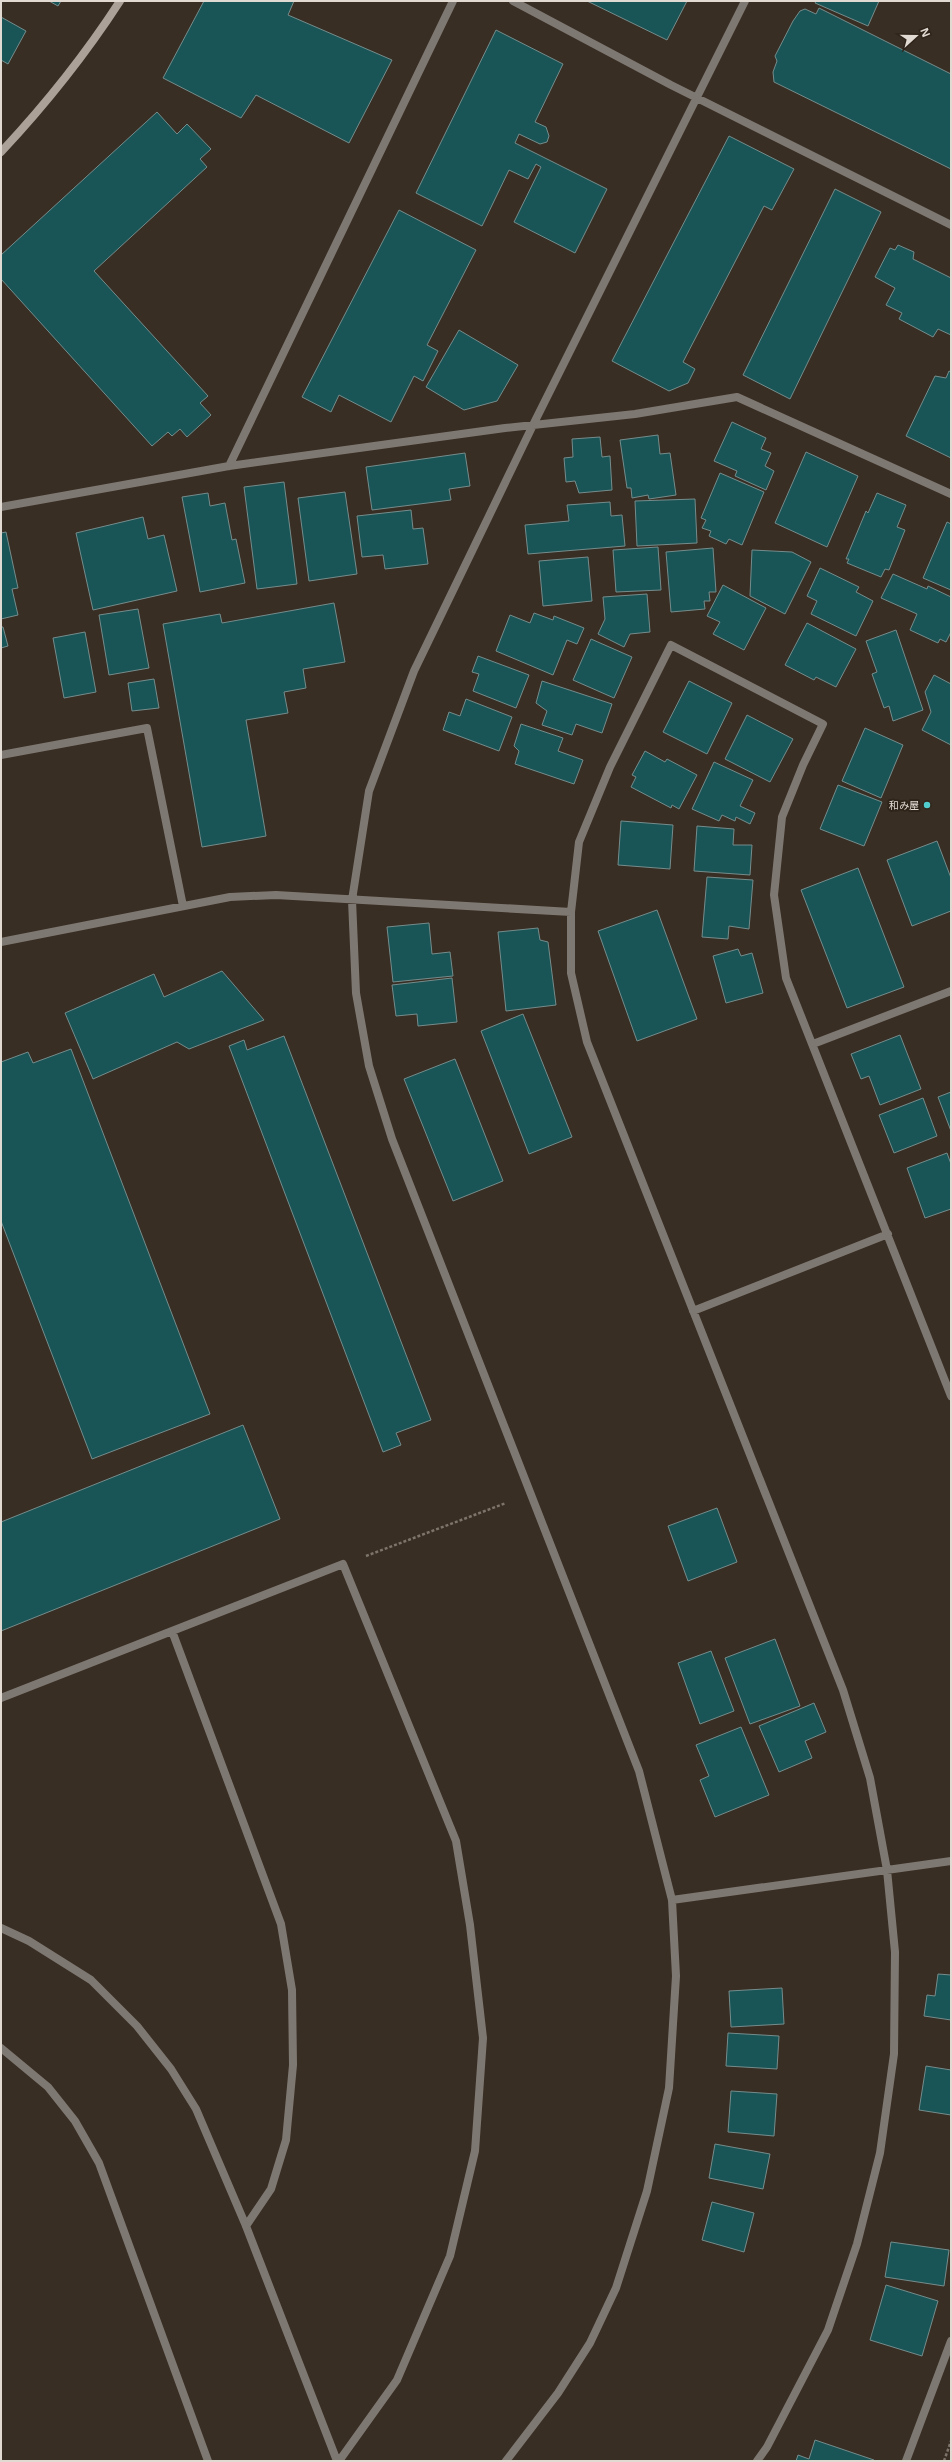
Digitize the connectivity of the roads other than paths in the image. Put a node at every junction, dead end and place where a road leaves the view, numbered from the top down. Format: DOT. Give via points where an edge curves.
graph roads {
  1 [pos="120,1"];
  2 [pos="453,1"];
  3 [pos="513,1"];
  4 [pos="745,1"];
  5 [pos="697,97"];
  6 [pos="1,152"];
  7 [pos="951,225"];
  8 [pos="533,425"];
  9 [pos="229,466"];
  10 [pos="951,494"];
  11 [pos="1,507"];
  12 [pos="1,755"];
  13 [pos="352,900"];
  14 [pos="183,906"];
  15 [pos="571,912"];
  16 [pos="1,942"];
  17 [pos="951,991"];
  18 [pos="813,1044"];
  19 [pos="888,1234"];
  20 [pos="693,1311"];
  21 [pos="951,1396"];
  22 [pos="172,1631"];
  23 [pos="1,1698"];
  24 [pos="951,1860"];
  25 [pos="887,1870"];
  26 [pos="672,1900"];
  27 [pos="1,1928"];
  28 [pos="1,2048"];
  29 [pos="246,2226"];
  30 [pos="951,2341"];
  31 [pos="208,2461"];
  32 [pos="338,2461"];
  33 [pos="506,2461"];
  34 [pos="758,2461"];
  35 [pos="906,2461"];
  1 -- 6 [label="street" via="96,38 67,75 33,118"];
  2 -- 9 [label="street"];
  3 -- 5 [label="street"];
  4 -- 5 [label="street"];
  5 -- 7 [label="street"];
  5 -- 8 [label="street"];
  8 -- 9 [label="street"];
  8 -- 10 [label="street" via="635,414 737,397"];
  8 -- 13 [label="street" via="411,678 369,791"];
  9 -- 11 [label="street"];
  12 -- 14 [label="street" via="147,728"];
  13 -- 14 [label="street" via="276,895 230,897"];
  13 -- 15 [label="street"];
  13 -- 26 [label="street" via="356,993 370,1066 392,1139 639,1771"];
  14 -- 16 [label="street"];
  15 -- 18 [label="street" via="579,842 610,767 671,645 823,724 782,817 774,895 786,978"];
  15 -- 20 [label="street" via="571,972 587,1042"];
  17 -- 18 [label="street"];
  18 -- 19 [label="street"];
  19 -- 20 [label="street"];
  19 -- 21 [label="street"];
  20 -- 25 [label="street" via="843,1690 870,1778"];
  22 -- 23 [label="street"];
  22 -- 29 [label="street" via="281,1924 292,1990 293,2065 286,2140 272,2189"];
  22 -- 32 [label="street" via="343,1564 456,1841 470,1925 483,2038 475,2151 450,2256 397,2380"];
  24 -- 25 [label="street"];
  25 -- 26 [label="street"];
  25 -- 34 [label="street" via="894,1952 894,2054 880,2153 856,2244 828,2330"];
  26 -- 33 [label="street" via="676,1976 669,2088 647,2191 616,2288 590,2343 558,2393"];
  27 -- 29 [label="street" via="29,1941 91,1980 137,2026 171,2068 196,2109"];
  28 -- 31 [label="street" via="48,2087 75,2121 99,2163"];
  29 -- 32 [label="street"];
  30 -- 35 [label="street"];
}
